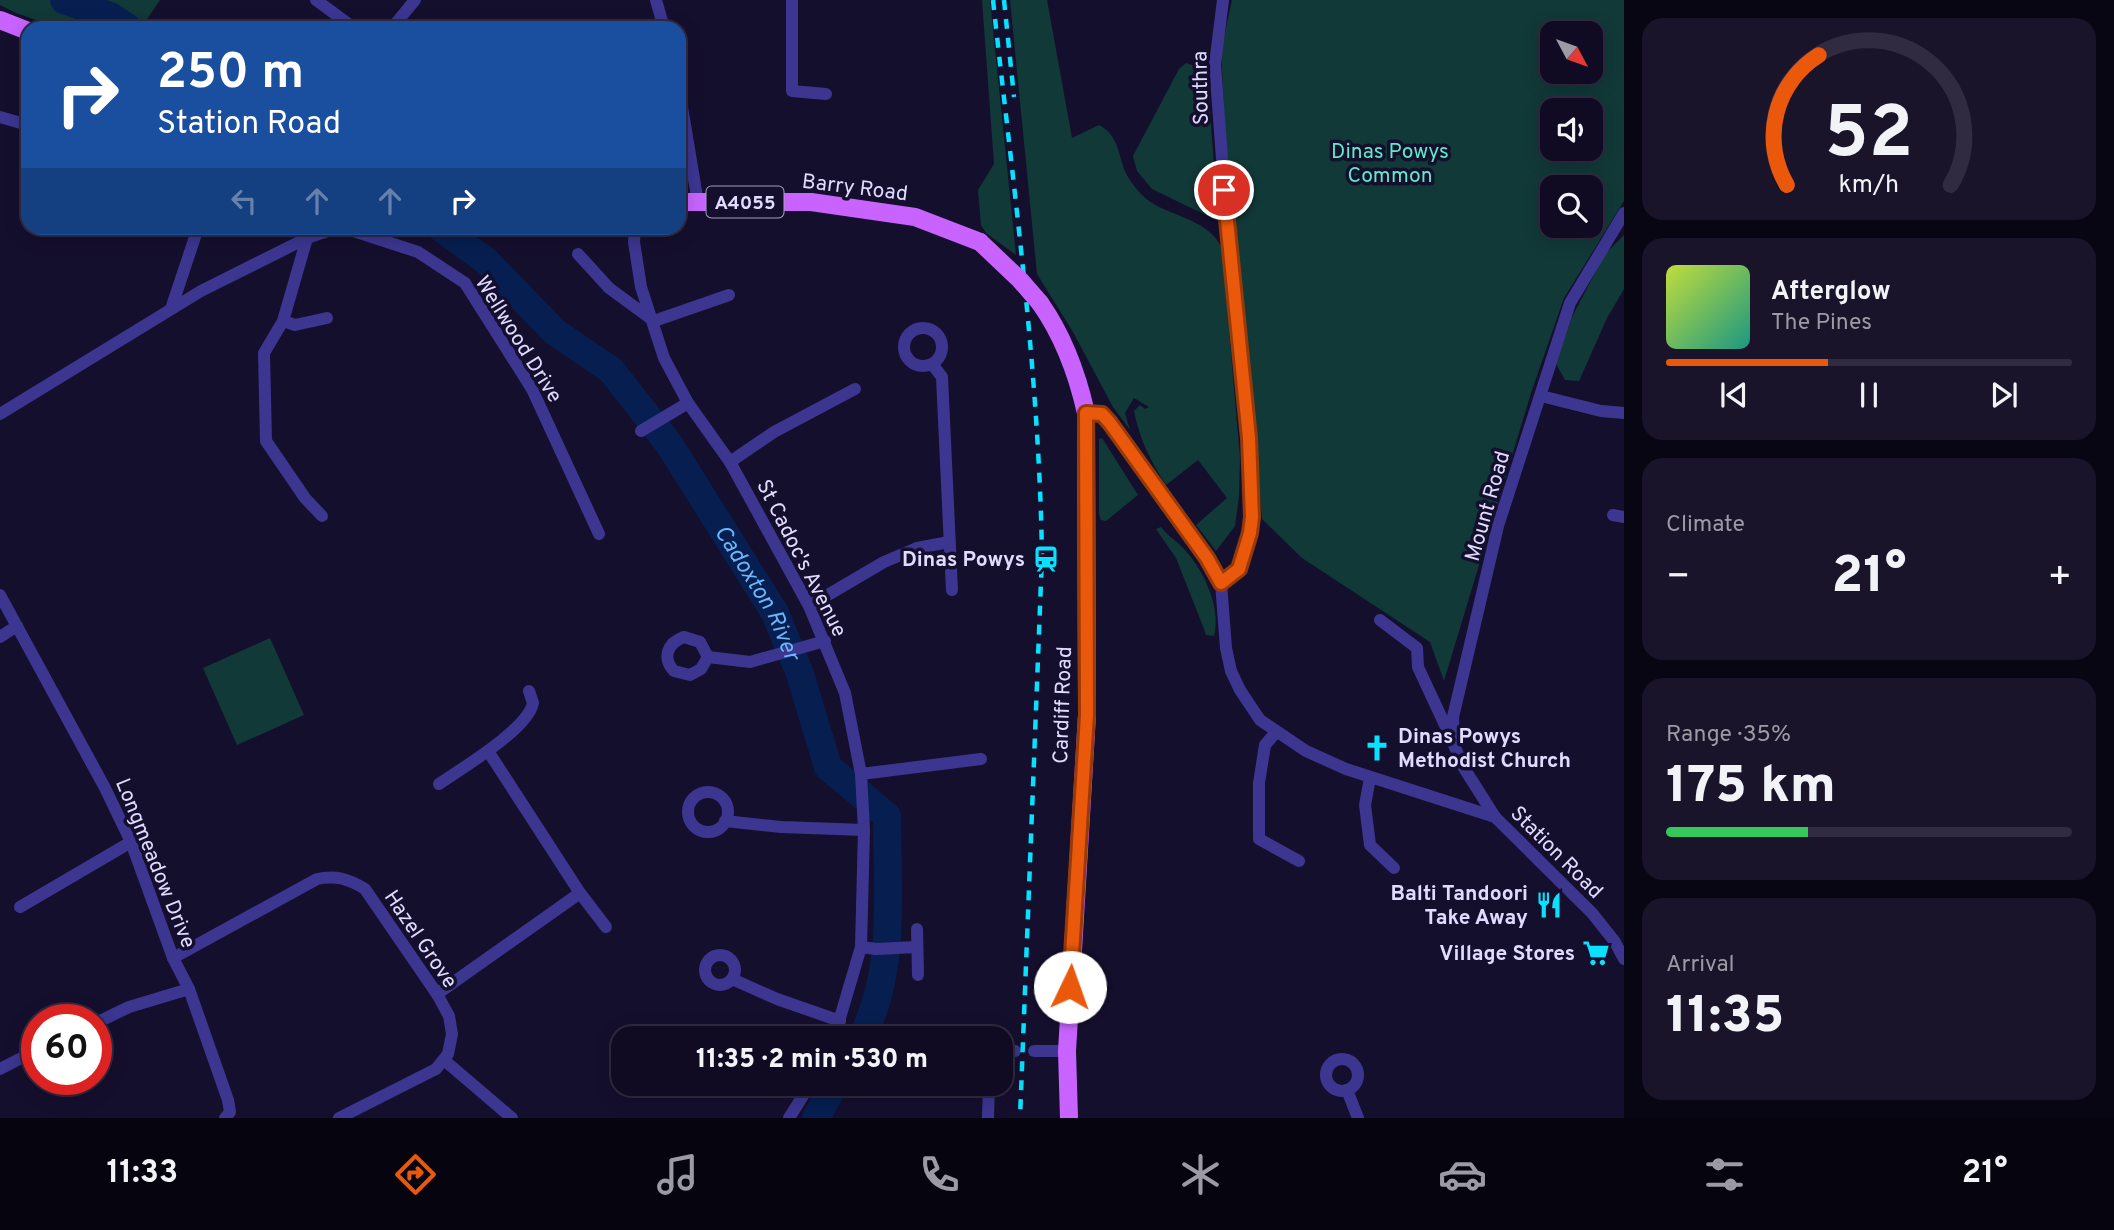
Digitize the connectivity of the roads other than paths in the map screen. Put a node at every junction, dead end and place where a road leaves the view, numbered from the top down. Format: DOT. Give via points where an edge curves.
graph roads {
  1 [pos="316,0"];
  2 [pos="415,0"];
  3 [pos="656,0"];
  4 [pos="792,0"];
  5 [pos="1223,0"];
  6 [pos="0,20"];
  7 [pos="344,21"];
  8 [pos="398,21"];
  9 [pos="662,21"];
  10 [pos="21,28"];
  11 [pos="826,94"];
  12 [pos="0,117"];
  13 [pos="21,123"];
  14 [pos="686,131"];
  15 [pos="686,202"];
  16 [pos="698,203"];
  17 [pos="1624,212"];
  18 [pos="196,235"];
  19 [pos="316,235"];
  20 [pos="366,235"];
  21 [pos="634,235"];
  22 [pos="307,238"];
  23 [pos="578,254"];
  24 [pos="729,295"];
  25 [pos="1040,303"];
  26 [pos="171,310"];
  27 [pos="327,317"];
  28 [pos="283,321"];
  29 [pos="654,321"];
  30 [pos="932,364"];
  31 [pos="855,389"];
  32 [pos="1541,396"];
  33 [pos="688,403"];
  34 [pos="1086,413"];
  35 [pos="1624,413"];
  36 [pos="0,414"];
  37 [pos="641,432"];
  38 [pos="730,462"];
  39 [pos="322,516"];
  40 [pos="599,534"];
  41 [pos="949,542"];
  42 [pos="1221,583"];
  43 [pos="952,590"];
  44 [pos="0,595"];
  45 [pos="809,606"];
  46 [pos="1380,620"];
  47 [pos="17,626"];
  48 [pos="0,637"];
  49 [pos="825,641"];
  50 [pos="708,657"];
  51 [pos="529,691"];
  52 [pos="1276,732"];
  53 [pos="1454,745"];
  54 [pos="488,751"];
  55 [pos="981,759"];
  56 [pos="861,774"];
  57 [pos="1370,778"];
  58 [pos="439,783"];
  59 [pos="1495,817"];
  60 [pos="725,821"];
  61 [pos="863,830"];
  62 [pos="131,842"];
  63 [pos="1299,860"];
  64 [pos="1394,868"];
  65 [pos="580,893"];
  66 [pos="20,907"];
  67 [pos="606,927"];
  68 [pos="917,929"];
  69 [pos="1620,945"];
  70 [pos="861,947"];
  71 [pos="917,947"];
  72 [pos="173,958"];
  73 [pos="1624,959"];
  74 [pos="918,975"];
  75 [pos="732,979"];
  76 [pos="189,989"];
  77 [pos="436,994"];
  78 [pos="112,1015"];
  79 [pos="840,1021"];
  80 [pos="839,1026"];
  81 [pos="1034,1051"];
  82 [pos="1067,1051"];
  83 [pos="21,1058"];
  84 [pos="444,1060"];
  85 [pos="0,1069"];
  86 [pos="1347,1090"];
  87 [pos="803,1096"];
  88 [pos="989,1096"];
  89 [pos="231,1116"];
  90 [pos="339,1118"];
  91 [pos="512,1118"];
  92 [pos="789,1118"];
  93 [pos="988,1118"];
  94 [pos="1069,1118"];
  95 [pos="1358,1118"];
  1 -- 7 [label="street"];
  2 -- 8 [label="street"];
  3 -- 9 [label="street"];
  4 -- 11 [label="street" via="792,91"];
  5 -- 42 [label="street, Southra" via="1215,64 1252,517 1239,569"];
  6 -- 10 [label="main road"];
  12 -- 13 [label="street"];
  14 -- 16 [label="street"];
  15 -- 16 [label="main road, Barry Road / A4055"];
  16 -- 25 [label="main road, Barry Road / A4055, bridge" via="811,202 915,217 980,242"];
  17 -- 32 [label="street, Mount Road" via="1570,303"];
  18 -- 26 [label="street"];
  19 -- 22 [label="street"];
  20 -- 40 [label="street, Wellwood Drive" via="418,252 465,283 533,389"];
  21 -- 29 [label="street, St Cadoc's Avenue" via="641,287"];
  22 -- 26 [label="street"];
  22 -- 28 [label="street"];
  23 -- 29 [label="street" via="609,288"];
  24 -- 29 [label="street"];
  25 -- 34 [label="main road, Cardiff Road / A4055" via="1066,347"];
  26 -- 36 [label="street"];
  27 -- 28 [label="street" via="295,325"];
  28 -- 39 [label="street" via="264,353 266,441"];
  29 -- 33 [label="street, St Cadoc's Avenue" via="664,358"];
  30 -- 41 [label="street" via="942,377"];
  31 -- 38 [label="street" via="774,432"];
  32 -- 35 [label="street"];
  32 -- 53 [label="street, Mount Road" via="1498,526 1453,717"];
  33 -- 37 [label="street"];
  33 -- 38 [label="street, St Cadoc's Avenue"];
  34 -- 42 [label="street, Station Road" via="1102,414 1110,423"];
  34 -- 82 [label="main road, Cardiff Road / A4055" via="1087,715"];
  38 -- 45 [label="street, St Cadoc's Avenue"];
  41 -- 43 [label="street"];
  41 -- 45 [label="street" via="917,548 884,562"];
  42 -- 52 [label="street, Station Road" via="1231,671 1260,720"];
  44 -- 47 [label="street, Longmeadow Drive"];
  45 -- 49 [label="street, St Cadoc's Avenue"];
  46 -- 53 [label="street" via="1417,648 1418,667"];
  47 -- 48 [label="street"];
  47 -- 62 [label="street, Longmeadow Drive"];
  49 -- 50 [label="street" via="750,662"];
  49 -- 56 [label="street, St Cadoc's Avenue" via="845,693"];
  51 -- 54 [label="street" via="533,703 529,716"];
  52 -- 57 [label="street, Station Road" via="1306,751"];
  52 -- 63 [label="street" via="1265,745 1259,783 1259,839"];
  53 -- 59 [label="street, Mount Road"];
  54 -- 58 [label="street"];
  54 -- 65 [label="street"];
  55 -- 56 [label="street"];
  56 -- 61 [label="street, St Cadoc's Avenue"];
  57 -- 59 [label="street, Station Road"];
  57 -- 64 [label="street" via="1365,805 1370,845"];
  59 -- 69 [label="street, Station Road"];
  60 -- 61 [label="street"];
  61 -- 70 [label="street, St Cadoc's Avenue"];
  62 -- 66 [label="street"];
  62 -- 72 [label="street, Longmeadow Drive"];
  65 -- 67 [label="street"];
  65 -- 77 [label="street"];
  68 -- 71 [label="street"];
  69 -- 73 [label="street, Station Road"];
  70 -- 71 [label="street"];
  70 -- 79 [label="street, St Cadoc's Avenue"];
  71 -- 74 [label="street"];
  72 -- 76 [label="street, Longmeadow Drive"];
  72 -- 77 [label="street, Hazel Grove" via="317,879 341,878 365,889"];
  75 -- 79 [label="street"];
  76 -- 78 [label="street"];
  76 -- 89 [label="street, Longmeadow Drive"];
  77 -- 84 [label="street, Hazel Grove" via="449,1016 452,1034"];
  79 -- 80 [label="street, St Cadoc's Avenue"];
  81 -- 82 [label="street"];
  82 -- 94 [label="main road, Cardiff Road / A4055"];
  83 -- 85 [label="street"];
  84 -- 90 [label="street" via="424,1076"];
  84 -- 91 [label="street"];
  86 -- 95 [label="street"];
  87 -- 92 [label="street"];
  88 -- 93 [label="street"];
}
